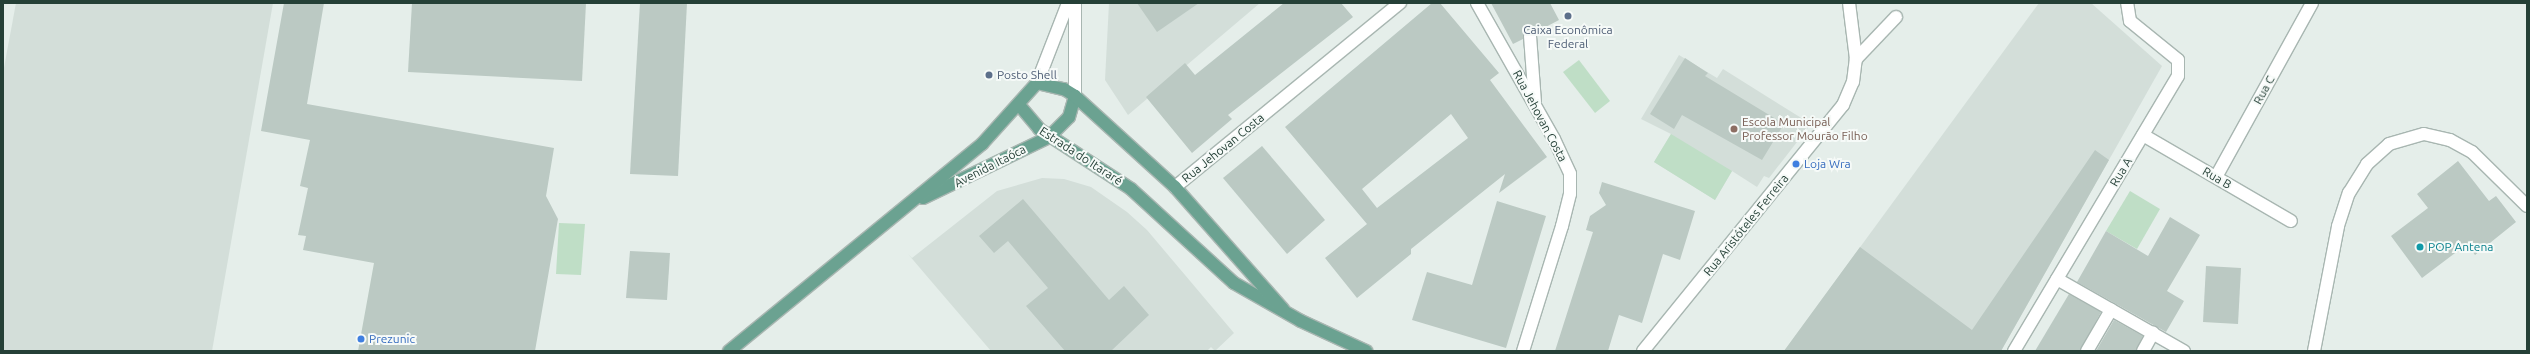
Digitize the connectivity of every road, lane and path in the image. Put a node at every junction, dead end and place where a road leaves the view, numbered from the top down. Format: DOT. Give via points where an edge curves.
graph roads {
  1 [pos="1068,3"];
  2 [pos="1075,3"];
  3 [pos="1400,3"];
  4 [pos="1477,3"];
  5 [pos="1850,3"];
  6 [pos="2127,3"];
  7 [pos="2312,3"];
  8 [pos="1896,17"];
  9 [pos="1530,36"];
  10 [pos="1856,58"];
  11 [pos="1037,83"];
  12 [pos="1075,96"];
  13 [pos="1535,105"];
  14 [pos="1020,106"];
  15 [pos="2143,135"];
  16 [pos="1049,137"];
  17 [pos="2216,177"];
  18 [pos="1175,188"];
  19 [pos="909,204"];
  20 [pos="2527,206"];
  21 [pos="2291,221"];
  22 [pos="2057,279"];
  23 [pos="1283,309"];
  24 [pos="2111,310"];
  25 [pos="2153,333"];
  26 [pos="729,351"];
  27 [pos="1366,351"];
  28 [pos="1523,351"];
  29 [pos="1642,351"];
  30 [pos="2014,351"];
  31 [pos="2087,351"];
  32 [pos="2143,351"];
  33 [pos="2184,351"];
  34 [pos="2314,351"];
  1 -- 11 [label="street" via="1050,59"];
  2 -- 12 [label="street, Avenida Itaóca"];
  3 -- 18 [label="street, Rua Jehovan Costa"];
  4 -- 13 [label="street, Rua Jehovan Costa"];
  5 -- 10 [label="street, Rua Aristóteles Ferreira"];
  6 -- 15 [label="street, Rua A" via="2130,21 2178,60 2179,69 2174,86"];
  7 -- 17 [label="street, Rua C"];
  8 -- 10 [label="street"];
  9 -- 13 [label="street"];
  10 -- 29 [label="street, Rua Aristóteles Ferreira" via="1853,82 1832,120"];
  11 -- 12 [label="main road, Estrada do Itararé" via="1064,89"];
  11 -- 14 [label="main road"];
  12 -- 16 [label="main road, Avenida Itaóca" via="1069,117"];
  12 -- 18 [label="main road, Estrada do Itararé"];
  13 -- 28 [label="street, Rua Jehovan Costa" via="1566,164 1570,194"];
  14 -- 16 [label="main road, Estrada do Itararé"];
  14 -- 19 [label="main road, Avenida Itaóca" via="982,144"];
  15 -- 17 [label="street, Rua B"];
  15 -- 22 [label="street, Rua A"];
  16 -- 19 [label="main road, Avenida Itaóca" via="976,175"];
  16 -- 23 [label="main road, Estrada do Itararé" via="1131,189 1234,283"];
  17 -- 21 [label="street, Rua B"];
  18 -- 23 [label="main road, Estrada do Itararé"];
  19 -- 26 [label="main road, Avenida Itaóca"];
  20 -- 34 [label="street" via="2472,152 2450,140 2424,134 2389,144 2367,164 2349,193 2338,226"];
  22 -- 24 [label="street"];
  22 -- 30 [label="street, Rua A"];
  23 -- 27 [label="main road, Estrada do Itararé"];
  24 -- 25 [label="street"];
  24 -- 31 [label="street"];
  25 -- 32 [label="street"];
  25 -- 33 [label="street"];
}
